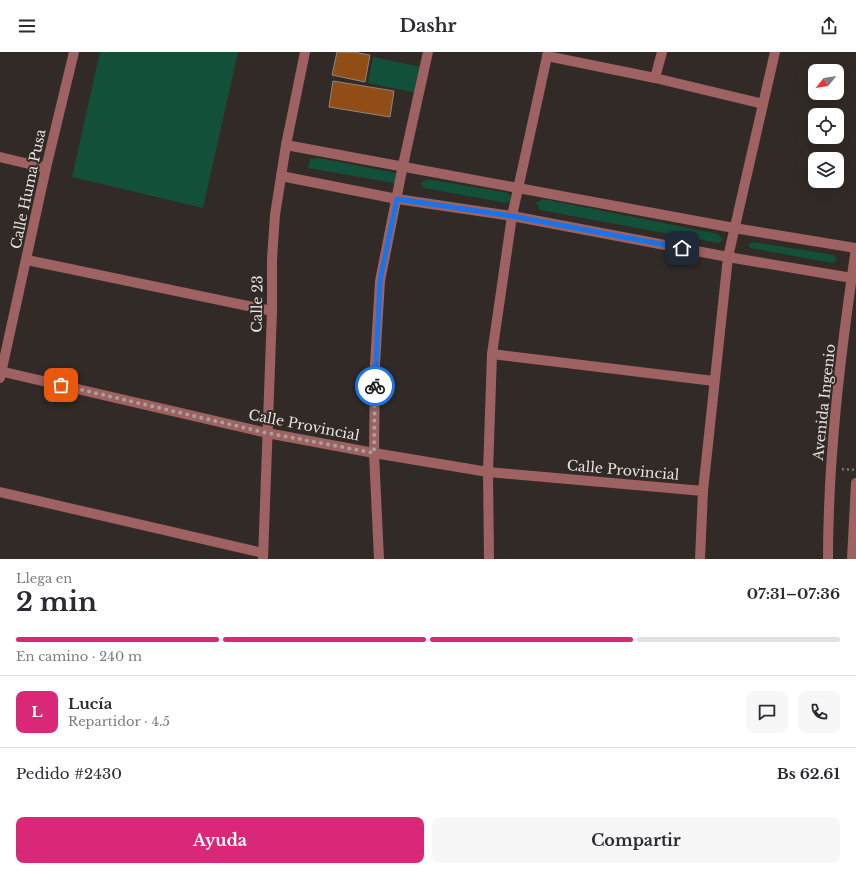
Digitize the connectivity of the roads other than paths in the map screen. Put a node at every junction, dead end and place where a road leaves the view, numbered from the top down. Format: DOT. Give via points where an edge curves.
graph roads {
  1 [pos="74,52"];
  2 [pos="304,52"];
  3 [pos="428,52"];
  4 [pos="662,52"];
  5 [pos="775,52"];
  6 [pos="547,54"];
  7 [pos="655,78"];
  8 [pos="763,104"];
  9 [pos="286,144"];
  10 [pos="0,157"];
  11 [pos="403,165"];
  12 [pos="46,168"];
  13 [pos="281,176"];
  14 [pos="518,189"];
  15 [pos="397,199"];
  16 [pos="512,216"];
  17 [pos="734,228"];
  18 [pos="856,248"];
  19 [pos="728,257"];
  20 [pos="27,260"];
  21 [pos="854,277"];
  22 [pos="272,311"];
  23 [pos="492,354"];
  24 [pos="1,373"];
  25 [pos="714,381"];
  26 [pos="267,433"];
  27 [pos="374,453"];
  28 [pos="488,472"];
  29 [pos="856,483"];
  30 [pos="703,491"];
  31 [pos="0,492"];
  32 [pos="263,556"];
  33 [pos="379,559"];
  34 [pos="489,559"];
  35 [pos="700,559"];
  36 [pos="828,559"];
  37 [pos="852,559"];
  1 -- 12 [label="street, Calle Huma Pusa"];
  2 -- 9 [label="street, Calle 23"];
  3 -- 11 [label="street"];
  4 -- 7 [label="street"];
  5 -- 8 [label="street"];
  6 -- 7 [label="street"];
  6 -- 14 [label="street"];
  7 -- 8 [label="street"];
  8 -- 17 [label="street"];
  9 -- 11 [label="street"];
  9 -- 13 [label="street, Calle 23"];
  10 -- 12 [label="street"];
  11 -- 14 [label="street"];
  11 -- 15 [label="street"];
  12 -- 20 [label="street, Calle Huma Pusa"];
  13 -- 15 [label="street"];
  13 -- 22 [label="street, Calle 23" via="272,259"];
  14 -- 16 [label="street"];
  14 -- 17 [label="street"];
  15 -- 16 [label="street"];
  15 -- 27 [label="street" via="380,281 375,364"];
  16 -- 19 [label="street"];
  16 -- 23 [label="street"];
  17 -- 18 [label="street"];
  17 -- 19 [label="street"];
  18 -- 21 [label="street, Avenida Ingenio"];
  19 -- 21 [label="street"];
  19 -- 25 [label="street"];
  20 -- 22 [label="street"];
  20 -- 24 [label="street, Calle Huma Pusa"];
  21 -- 36 [label="street, Avenida Ingenio" via="837,400 828,519"];
  22 -- 26 [label="street, Calle 23"];
  23 -- 25 [label="street"];
  23 -- 28 [label="street"];
  24 -- 26 [label="street, Calle Provincial"];
  25 -- 30 [label="street"];
  26 -- 27 [label="street, Calle Provincial"];
  26 -- 32 [label="street, Calle 23"];
  27 -- 28 [label="street, Calle Provincial"];
  27 -- 33 [label="street"];
  28 -- 30 [label="street, Calle Provincial"];
  28 -- 34 [label="street"];
  29 -- 37 [label="street"];
  30 -- 35 [label="street"];
  31 -- 32 [label="street"];
}
